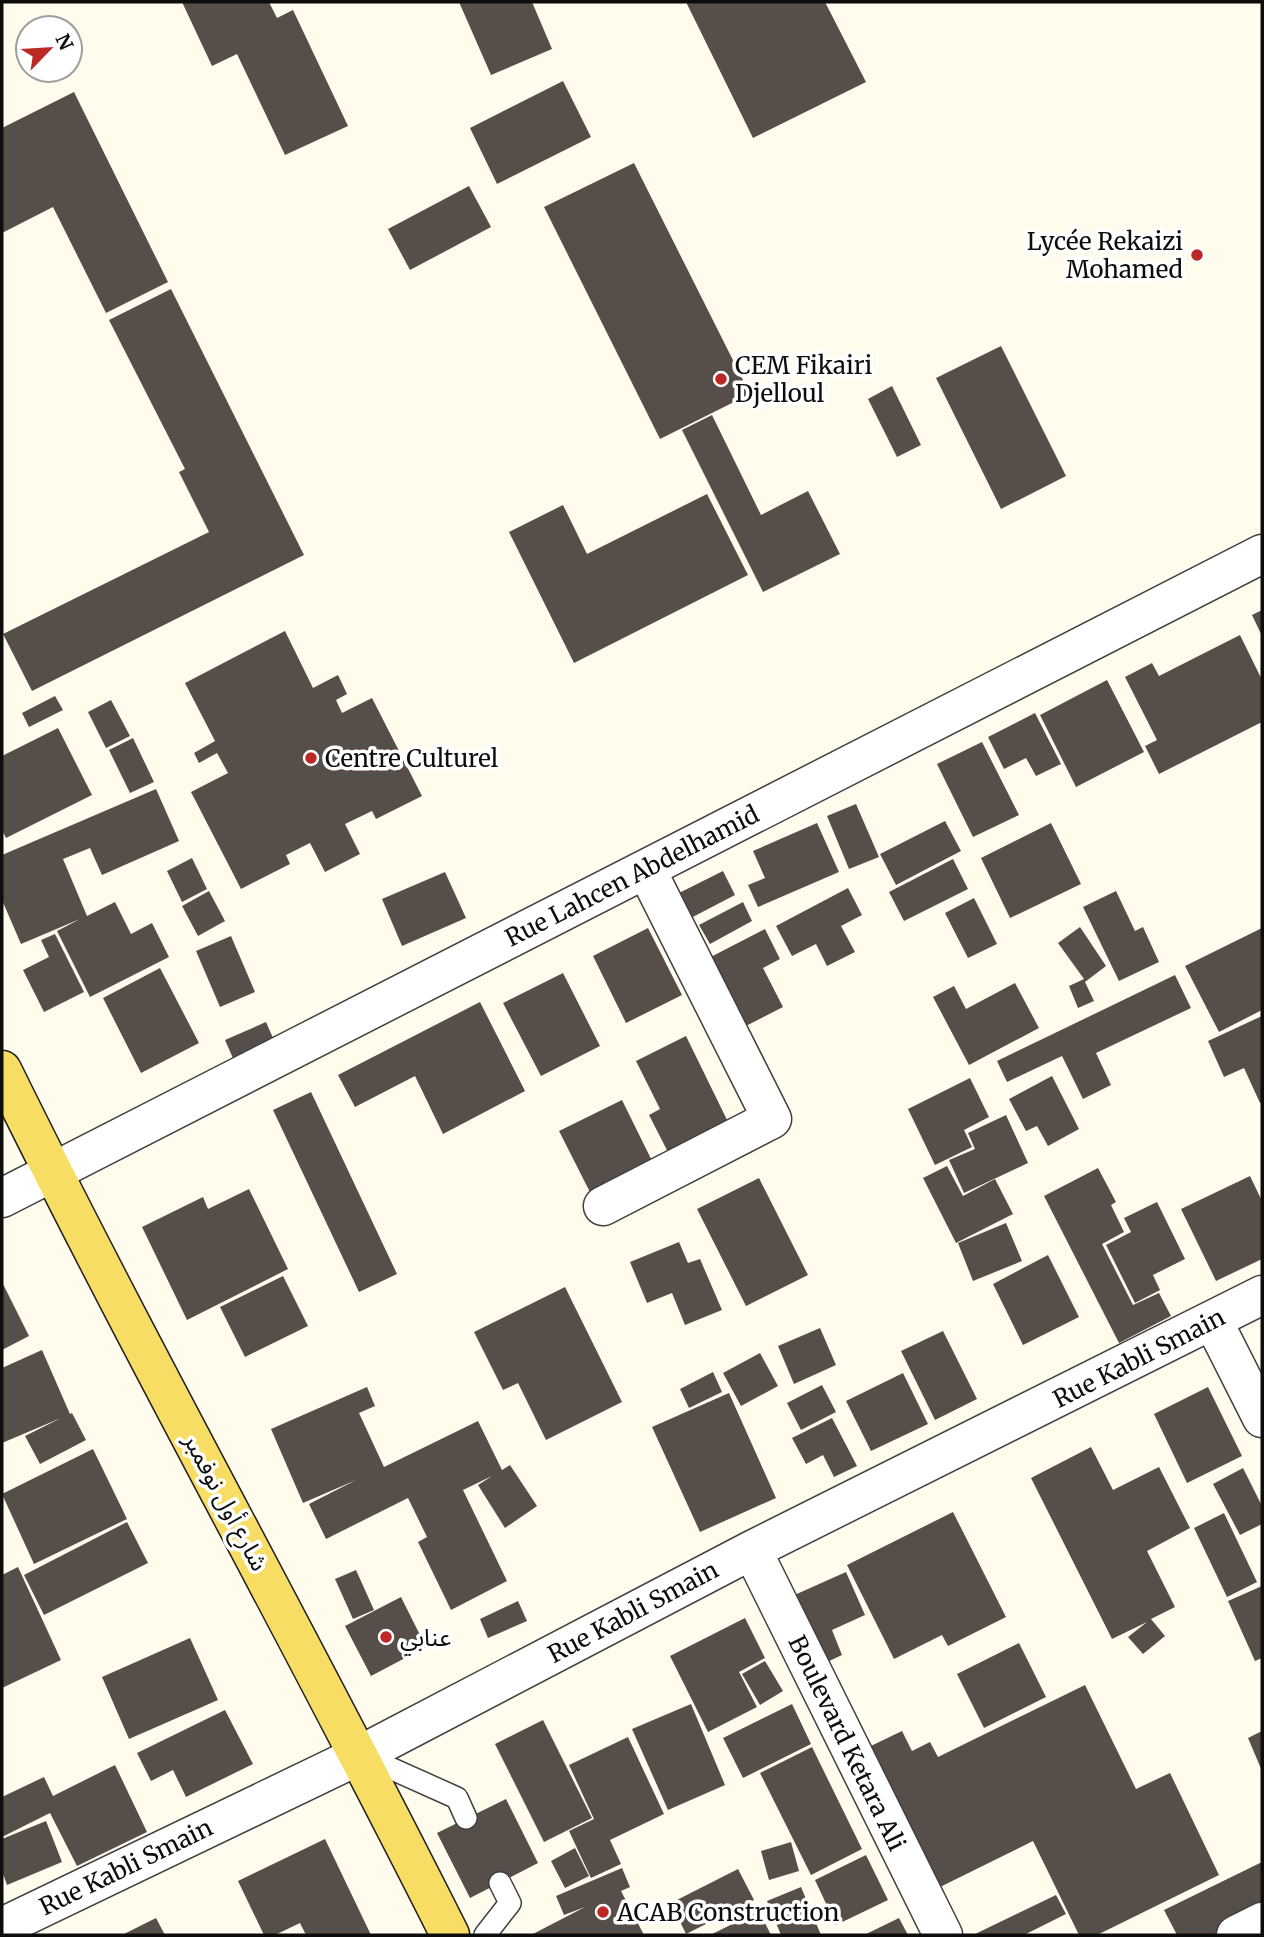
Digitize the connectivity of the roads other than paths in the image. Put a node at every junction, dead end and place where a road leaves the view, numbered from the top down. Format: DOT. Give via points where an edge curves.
graph roads {
  1 [pos="1262,554"];
  2 [pos="646,869"];
  3 [pos="2,1070"];
  4 [pos="52,1172"];
  5 [pos="2,1198"];
  6 [pos="603,1206"];
  7 [pos="1262,1295"];
  8 [pos="1213,1321"];
  9 [pos="1262,1419"];
  10 [pos="752,1550"];
  11 [pos="360,1755"];
  12 [pos="466,1818"];
  13 [pos="500,1883"];
  14 [pos="1262,1922"];
  15 [pos="2,1927"];
  16 [pos="450,1935"];
  17 [pos="485,1935"];
  18 [pos="943,1935"];
  19 [pos="1236,1935"];
  1 -- 2 [label="street, Rue Lahcen Abdelhamid"];
  2 -- 4 [label="street, Rue Lahcen Abdelhamid"];
  2 -- 6 [label="street" via="772,1119"];
  3 -- 4 [label="main road, شارع أول نوفمبر"];
  4 -- 5 [label="street, Rue Lahcen Abdelhamid"];
  4 -- 11 [label="main road, شارع أول نوفمبر"];
  7 -- 8 [label="street, Rue Kabli Smain"];
  8 -- 9 [label="street"];
  8 -- 10 [label="street, Rue Kabli Smain"];
  10 -- 11 [label="street, Rue Kabli Smain"];
  10 -- 18 [label="street, Boulevard Ketara Ali"];
  11 -- 12 [label="lane" via="457,1798"];
  11 -- 15 [label="street, Rue Kabli Smain"];
  11 -- 16 [label="main road, شارع أول نوفمبر"];
  13 -- 17 [label="lane" via="510,1903"];
  14 -- 19 [label="street"];
}
